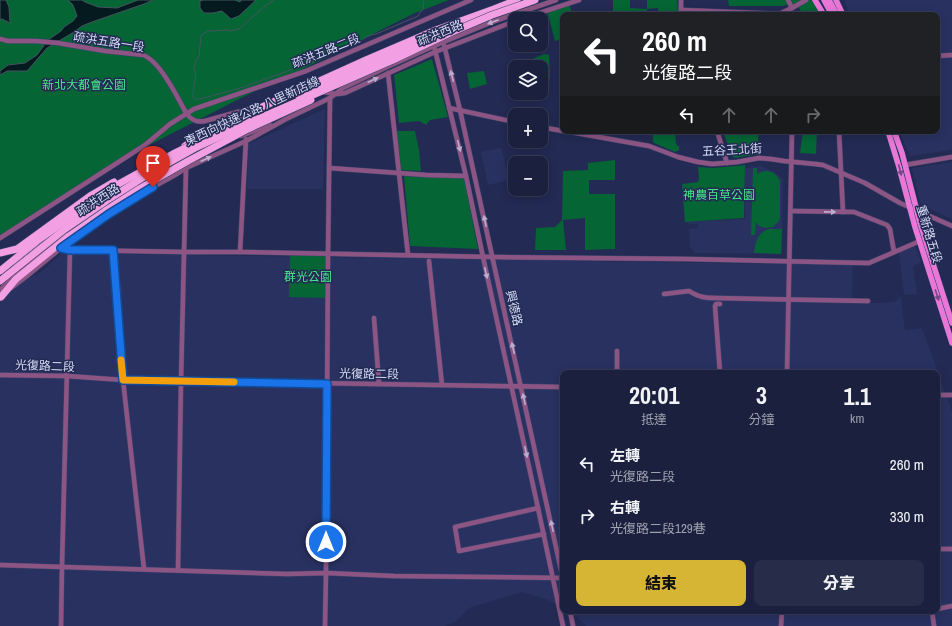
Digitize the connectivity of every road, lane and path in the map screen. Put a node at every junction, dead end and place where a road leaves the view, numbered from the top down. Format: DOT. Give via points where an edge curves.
graph roads {
  1 [pos="471,0"];
  2 [pos="517,0"];
  3 [pos="535,0"];
  4 [pos="556,0"];
  5 [pos="578,0"];
  6 [pos="681,0"];
  7 [pos="788,0"];
  8 [pos="806,0"];
  9 [pos="815,0"];
  10 [pos="824,0"];
  11 [pos="829,0"];
  12 [pos="836,0"];
  13 [pos="792,8"];
  14 [pos="494,9"];
  15 [pos="542,12"];
  16 [pos="681,12"];
  17 [pos="785,12"];
  18 [pos="822,12"];
  19 [pos="830,12"];
  20 [pos="835,12"];
  21 [pos="842,12"];
  22 [pos="508,24"];
  23 [pos="0,39"];
  24 [pos="443,42"];
  25 [pos="434,46"];
  26 [pos="445,48"];
  27 [pos="435,52"];
  28 [pos="952,55"];
  29 [pos="940,56"];
  30 [pos="388,73"];
  31 [pos="359,75"];
  32 [pos="337,94"];
  33 [pos="330,98"];
  34 [pos="449,108"];
  35 [pos="460,110"];
  36 [pos="186,113"];
  37 [pos="286,119"];
  38 [pos="508,120"];
  39 [pos="548,128"];
  40 [pos="560,130"];
  41 [pos="246,134"];
  42 [pos="581,134"];
  43 [pos="718,134"];
  44 [pos="792,134"];
  45 [pos="839,134"];
  46 [pos="891,134"];
  47 [pos="891,134"];
  48 [pos="196,138"];
  49 [pos="246,141"];
  50 [pos="952,157"];
  51 [pos="792,162"];
  52 [pos="727,163"];
  53 [pos="905,165"];
  54 [pos="186,168"];
  55 [pos="329,168"];
  56 [pos="398,173"];
  57 [pos="842,174"];
  58 [pos="466,176"];
  59 [pos="909,207"];
  60 [pos="917,210"];
  61 [pos="791,211"];
  62 [pos="843,212"];
  63 [pos="952,226"];
  64 [pos="0,238"];
  65 [pos="920,241"];
  66 [pos="61,248"];
  67 [pos="70,250"];
  68 [pos="113,250"];
  69 [pos="184,252"];
  70 [pos="240,252"];
  71 [pos="894,252"];
  72 [pos="0,253"];
  73 [pos="328,254"];
  74 [pos="408,255"];
  75 [pos="483,257"];
  76 [pos="492,257"];
  77 [pos="429,261"];
  78 [pos="790,262"];
  79 [pos="0,271"];
  80 [pos="0,282"];
  81 [pos="664,294"];
  82 [pos="0,295"];
  83 [pos="789,300"];
  84 [pos="868,301"];
  85 [pos="720,304"];
  86 [pos="374,318"];
  87 [pos="952,322"];
  88 [pos="952,343"];
  89 [pos="617,351"];
  90 [pos="618,370"];
  91 [pos="720,370"];
  92 [pos="787,370"];
  93 [pos="0,374"];
  94 [pos="67,376"];
  95 [pos="123,380"];
  96 [pos="181,381"];
  97 [pos="327,384"];
  98 [pos="379,384"];
  99 [pos="442,386"];
  100 [pos="521,386"];
  101 [pos="512,387"];
  102 [pos="560,387"];
  103 [pos="940,395"];
  104 [pos="952,395"];
  105 [pos="538,508"];
  106 [pos="544,534"];
  107 [pos="940,549"];
  108 [pos="952,549"];
  109 [pos="560,564"];
  110 [pos="0,565"];
  111 [pos="62,567"];
  112 [pos="144,569"];
  113 [pos="178,570"];
  114 [pos="326,573"];
  115 [pos="554,578"];
  116 [pos="560,578"];
  117 [pos="952,606"];
  118 [pos="940,608"];
  119 [pos="560,610"];
  120 [pos="561,614"];
  121 [pos="571,614"];
  122 [pos="782,614"];
  123 [pos="932,614"];
  124 [pos="61,626"];
  125 [pos="325,626"];
  126 [pos="563,626"];
  127 [pos="573,626"];
  128 [pos="781,626"];
  129 [pos="934,626"];
  1 -- 36 [label="street, 疏洪五路二段" via="306,70"];
  2 -- 14 [label="highway, 東西向快速公路 八里新店線"];
  3 -- 31 [label="highway, 東西向快速公路 八里新店線, bridge" via="452,32"];
  4 -- 24 [label="street, 疏洪西路, one-way"];
  5 -- 15 [label="street"];
  6 -- 16 [label="street"];
  7 -- 13 [label="street"];
  8 -- 13 [label="street"];
  9 -- 18 [label="main road"];
  10 -- 19 [label="main road"];
  11 -- 20 [label="main road"];
  12 -- 21 [label="main road"];
  13 -- 17 [label="street"];
  14 -- 48 [label="highway, bridge" via="392,48"];
  14 -- 79 [label="highway, 東西向快速公路 八里新店線, bridge" via="173,154 106,193 41,238"];
  22 -- 26 [label="street, 疏洪西路"];
  23 -- 36 [label="street, 疏洪五路一段" via="58,43 143,55 163,74"];
  24 -- 25 [label="street, 疏洪西路"];
  24 -- 26 [label="street, 興德路"];
  25 -- 27 [label="street, 興德路"];
  25 -- 32 [label="street, 疏洪西路" via="343,88"];
  26 -- 27 [label="street, 疏洪西路"];
  35 -- 26 [label="street, 興德路, one-way"];
  27 -- 30 [label="street, 疏洪西路"];
  27 -- 34 [label="street, 興德路"];
  28 -- 29 [label="street"];
  32 -- 30 [label="street, 疏洪西路, one-way" via="345,93"];
  30 -- 56 [label="street"];
  31 -- 80 [label="highway, 東西向快速公路 八里新店線, bridge" via="211,140 147,175 65,229"];
  31 -- 82 [label="highway, bridge" via="300,106 248,129 139,189 69,236"];
  32 -- 33 [label="street, 疏洪西路"];
  32 -- 36 [label="street" via="315,91 202,122 191,119"];
  33 -- 37 [label="street, 疏洪西路"];
  33 -- 55 [label="street"];
  34 -- 35 [label="street"];
  34 -- 58 [label="street, 興德路, one-way"];
  35 -- 38 [label="street"];
  76 -- 35 [label="street, 興德路, one-way"];
  36 -- 64 [label="street, 疏洪五路二段" via="145,145"];
  37 -- 41 [label="street, 疏洪西路"];
  37 -- 49 [label="street, 疏洪西路"];
  39 -- 40 [label="street, 五谷王北街"];
  41 -- 49 [label="street"];
  41 -- 82 [label="street, 疏洪西路" via="209,148 174,166 99,210 44,251 15,276"];
  42 -- 52 [label="street, 五谷王北街" via="649,146 698,162"];
  43 -- 52 [label="street"];
  44 -- 51 [label="street"];
  45 -- 57 [label="street"];
  46 -- 53 [label="main road, 重新路五段"];
  47 -- 59 [label="main road, 重新路五段, one-way"];
  48 -- 72 [label="highway, bridge" via="90,196 17,249"];
  48 -- 80 [label="highway, bridge" via="54,232"];
  54 -- 49 [label="street, 疏洪西路, one-way"];
  49 -- 70 [label="street"];
  50 -- 53 [label="street"];
  51 -- 52 [label="street, 五谷王北街" via="759,158"];
  51 -- 57 [label="street, 五谷王北街" via="820,165"];
  51 -- 61 [label="street"];
  53 -- 60 [label="main road, 重新路五段"];
  54 -- 66 [label="street, 疏洪西路" via="109,214"];
  54 -- 69 [label="street"];
  55 -- 56 [label="street"];
  55 -- 73 [label="street"];
  56 -- 58 [label="street"];
  56 -- 74 [label="street"];
  57 -- 59 [label="street, 五谷王北街" via="865,183"];
  57 -- 62 [label="street"];
  58 -- 75 [label="street, 興德路"];
  59 -- 60 [label="street, 五谷王北街"];
  59 -- 65 [label="main road, 重新路五段"];
  60 -- 63 [label="street, 五谷王北街"];
  60 -- 87 [label="main road, 重新路五段"];
  61 -- 62 [label="street, one-way"];
  61 -- 78 [label="street"];
  62 -- 71 [label="street" via="854,212 887,225"];
  65 -- 71 [label="street"];
  65 -- 88 [label="main road, 重新路五段, one-way"];
  66 -- 67 [label="street"];
  66 -- 82 [label="street, 疏洪西路"];
  67 -- 68 [label="street"];
  67 -- 94 [label="street"];
  68 -- 69 [label="street"];
  68 -- 95 [label="street"];
  69 -- 70 [label="street"];
  69 -- 96 [label="street"];
  70 -- 73 [label="street"];
  71 -- 78 [label="street" via="869,263"];
  73 -- 74 [label="street"];
  73 -- 97 [label="street"];
  74 -- 75 [label="street"];
  75 -- 76 [label="street"];
  75 -- 101 [label="street, 興德路, one-way"];
  76 -- 78 [label="street"];
  100 -- 76 [label="street, 興德路, one-way"];
  77 -- 99 [label="street"];
  78 -- 83 [label="street"];
  81 -- 83 [label="street" via="689,291 702,298"];
  83 -- 84 [label="street"];
  83 -- 92 [label="street"];
  85 -- 91 [label="street" via="714,306"];
  86 -- 98 [label="street"];
  89 -- 90 [label="street"];
  93 -- 94 [label="street, 光復路二段"];
  94 -- 95 [label="street, 光復路二段"];
  94 -- 111 [label="street"];
  95 -- 96 [label="street, 光復路二段"];
  95 -- 112 [label="street"];
  96 -- 97 [label="street, 光復路二段"];
  96 -- 113 [label="street"];
  97 -- 98 [label="street, 光復路二段"];
  97 -- 114 [label="street"];
  98 -- 99 [label="street, 光復路二段"];
  99 -- 101 [label="street, 光復路二段"];
  100 -- 101 [label="street, 光復路二段"];
  100 -- 102 [label="street, 光復路二段"];
  109 -- 100 [label="street, 興德路, one-way"];
  101 -- 105 [label="street, 興德路, one-way"];
  103 -- 104 [label="street"];
  105 -- 106 [label="street, 興德路"];
  105 -- 106 [label="street" via="455,527 460,551"];
  106 -- 115 [label="street, 興德路"];
  107 -- 108 [label="street"];
  110 -- 111 [label="street"];
  111 -- 112 [label="street"];
  111 -- 124 [label="street"];
  112 -- 113 [label="street"];
  113 -- 114 [label="street"];
  114 -- 115 [label="street"];
  114 -- 125 [label="street"];
  115 -- 116 [label="street"];
  115 -- 119 [label="street, 興德路"];
  117 -- 118 [label="street"];
  120 -- 126 [label="street, 興德路"];
  121 -- 127 [label="street"];
  122 -- 128 [label="street"];
  123 -- 129 [label="street"];
}
